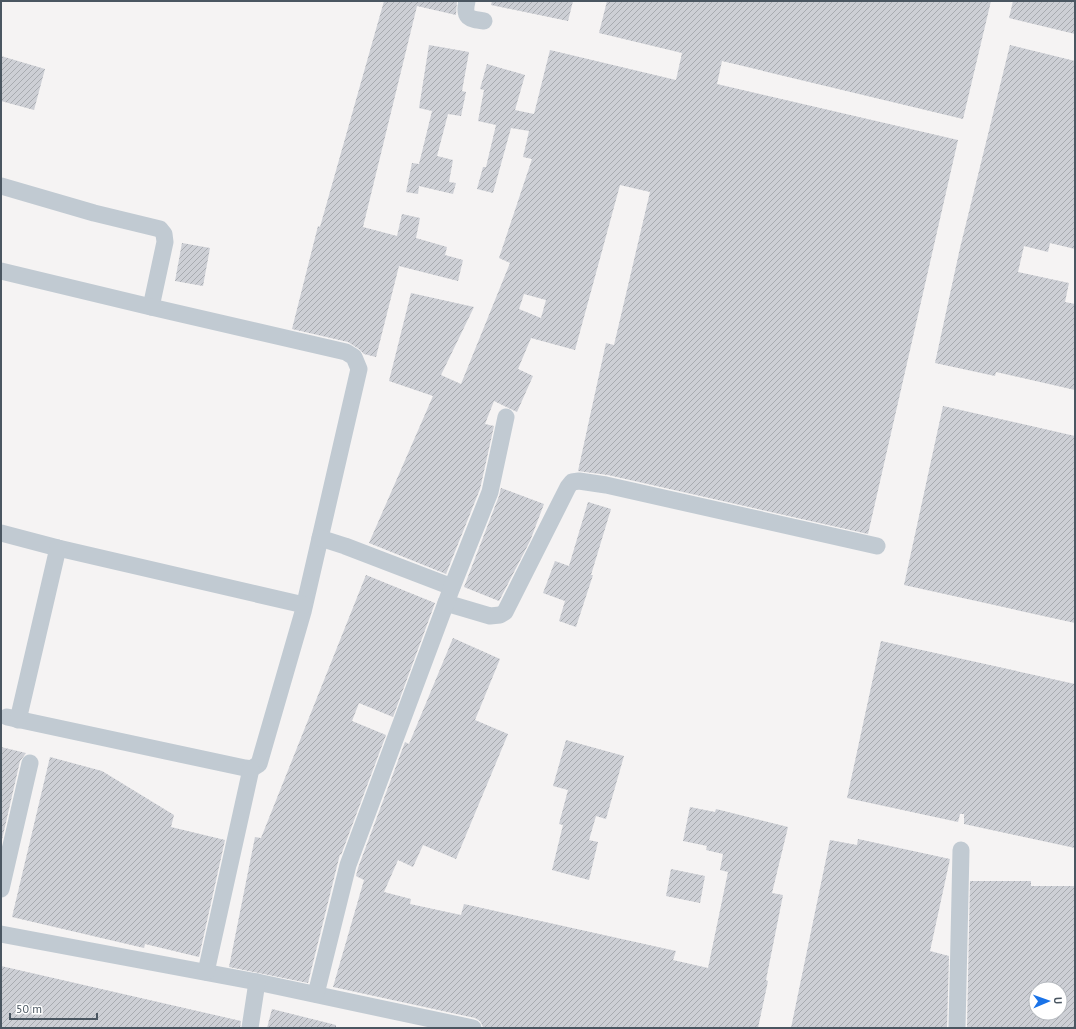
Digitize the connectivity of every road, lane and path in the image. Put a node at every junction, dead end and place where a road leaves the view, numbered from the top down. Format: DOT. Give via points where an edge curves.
graph roads {
  1 [pos="466,1"];
  2 [pos="484,21"];
  3 [pos="1,186"];
  4 [pos="1,271"];
  5 [pos="150,307"];
  6 [pos="506,417"];
  7 [pos="1,533"];
  8 [pos="320,538"];
  9 [pos="877,546"];
  10 [pos="58,548"];
  11 [pos="452,587"];
  12 [pos="446,603"];
  13 [pos="304,605"];
  14 [pos="30,763"];
  15 [pos="251,769"];
  16 [pos="962,850"];
  17 [pos="1,889"];
  18 [pos="1,934"];
  19 [pos="206,972"];
  20 [pos="257,982"];
  21 [pos="316,994"];
  22 [pos="250,1028"];
  23 [pos="473,1028"];
  24 [pos="956,1028"];
  1 -- 2 [label="lane" via="467,16"];
  3 -- 5 [label="lane" via="160,229 165,242"];
  4 -- 5 [label="lane"];
  5 -- 8 [label="lane" via="346,352 354,357 359,369"];
  6 -- 11 [label="lane" via="490,492"];
  7 -- 10 [label="lane"];
  8 -- 11 [label="lane"];
  8 -- 13 [label="lane"];
  9 -- 12 [label="lane" via="579,481 572,482 568,487 505,612 490,616"];
  10 -- 13 [label="lane"];
  10 -- 15 [label="lane" via="13,719"];
  11 -- 12 [label="lane"];
  12 -- 21 [label="lane" via="348,865"];
  13 -- 15 [label="lane" via="262,757 259,764"];
  14 -- 17 [label="lane"];
  15 -- 19 [label="lane"];
  16 -- 24 [label="lane"];
  18 -- 19 [label="lane"];
  19 -- 20 [label="lane"];
  20 -- 21 [label="lane"];
  20 -- 22 [label="lane"];
  21 -- 23 [label="lane"];
}
